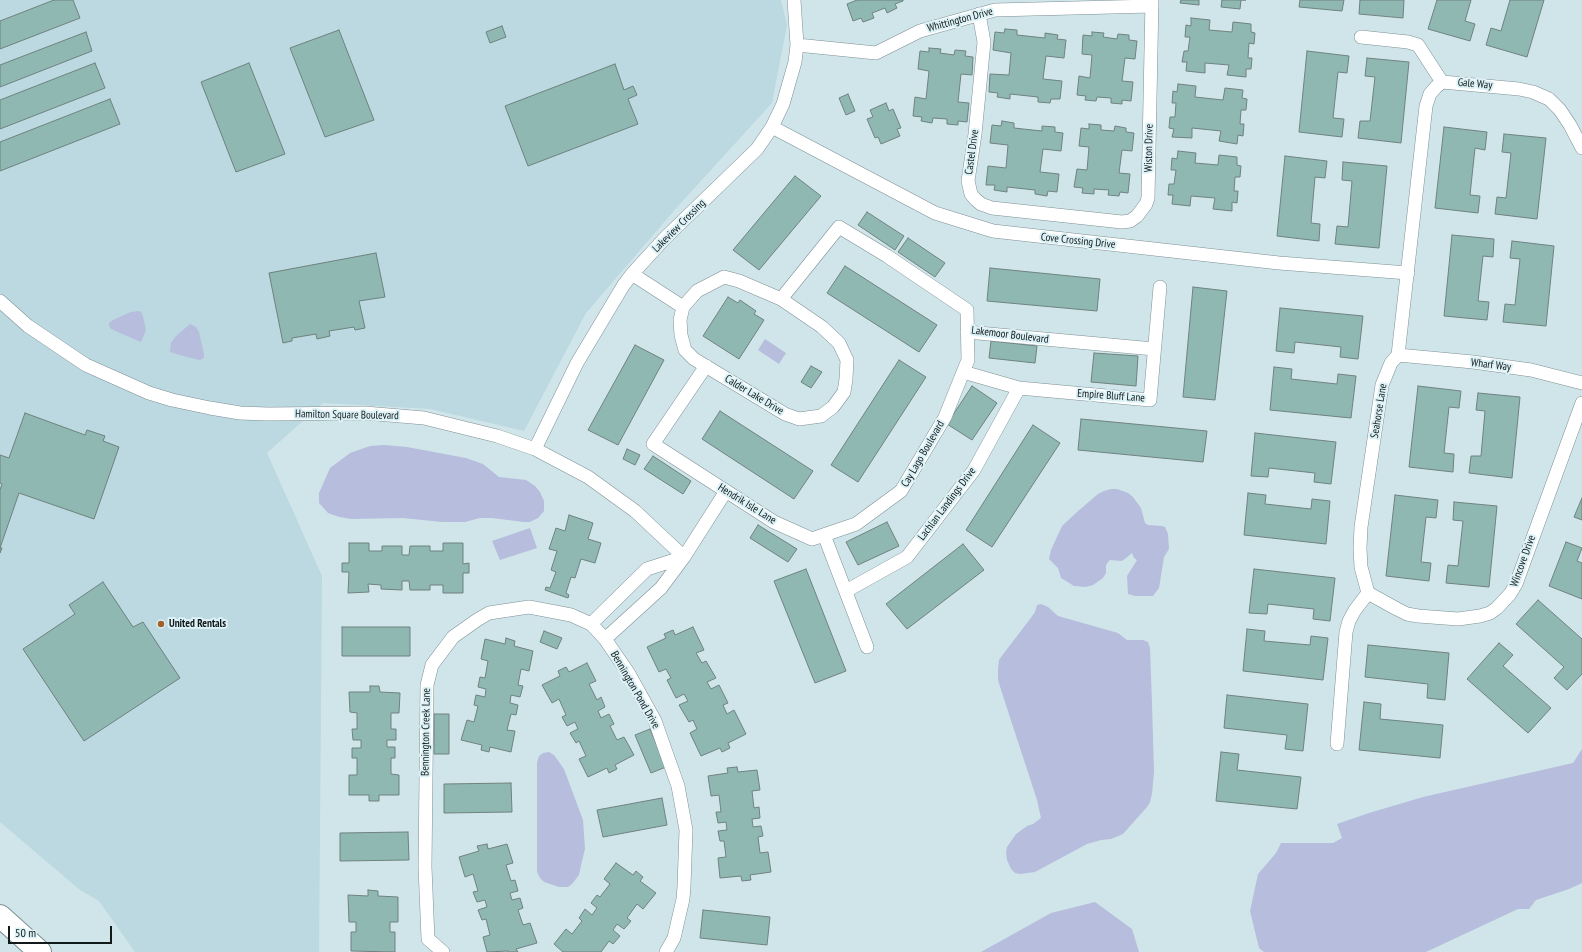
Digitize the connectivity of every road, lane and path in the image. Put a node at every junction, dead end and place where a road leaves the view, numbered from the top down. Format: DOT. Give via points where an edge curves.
graph roads {
  1 [pos="794,0"];
  2 [pos="1152,3"];
  3 [pos="994,5"];
  4 [pos="979,14"];
  5 [pos="1360,37"];
  6 [pos="797,45"];
  7 [pos="1442,82"];
  8 [pos="772,127"];
  9 [pos="1582,148"];
  10 [pos="1062,216"];
  11 [pos="1408,273"];
  12 [pos="632,274"];
  13 [pos="1160,287"];
  14 [pos="781,299"];
  15 [pos="0,302"];
  16 [pos="683,307"];
  17 [pos="968,332"];
  18 [pos="1154,349"];
  19 [pos="1398,355"];
  20 [pos="706,366"];
  21 [pos="963,372"];
  22 [pos="1582,383"];
  23 [pos="1019,388"];
  24 [pos="1582,403"];
  25 [pos="534,449"];
  26 [pos="726,491"];
  27 [pos="824,535"];
  28 [pos="684,557"];
  29 [pos="846,591"];
  30 [pos="1368,593"];
  31 [pos="591,624"];
  32 [pos="605,639"];
  33 [pos="867,647"];
  34 [pos="1337,744"];
  35 [pos="0,916"];
  36 [pos="40,952"];
  37 [pos="444,952"];
  38 [pos="666,952"];
  1 -- 6 [label="street, Lakeview Crossing"];
  2 -- 3 [label="street, Whittington Drive"];
  2 -- 10 [label="street, Wiston Drive" via="1146,204 1130,221"];
  3 -- 4 [label="street, Whittington Drive"];
  4 -- 6 [label="street, Whittington Drive" via="920,31 876,53"];
  4 -- 10 [label="street, Castel Drive" via="984,42 968,181 971,194 981,204 992,208"];
  5 -- 7 [label="street, Gale Way" via="1418,45"];
  6 -- 8 [label="street, Lakeview Crossing" via="788,91"];
  7 -- 9 [label="street, Gale Way" via="1519,89 1549,99 1567,120"];
  7 -- 11 [label="street, Seahorse Lane" via="1430,94 1426,106"];
  8 -- 11 [label="street, Cove Crossing Drive" via="935,213 993,231 1279,263"];
  8 -- 12 [label="street, Lakeview Crossing" via="757,149 665,238"];
  11 -- 19 [label="street, Seahorse Lane"];
  12 -- 16 [label="street"];
  12 -- 25 [label="street, Lakeview Crossing" via="577,363"];
  13 -- 18 [label="street, Empire Bluff Lane"];
  14 -- 16 [label="street, Calder Lake Drive" via="724,277 698,291"];
  14 -- 17 [label="street, Lakemoor Boulevard" via="839,227 967,310"];
  14 -- 20 [label="street, Calder Lake Drive" via="822,327 839,343 847,360 846,379 844,392 833,408 820,416 799,419 785,414"];
  15 -- 25 [label="street, Hamilton Square Boulevard" via="28,326 86,365 149,393 172,400 210,408 268,414 365,413 424,418 498,436"];
  16 -- 20 [label="street, Calder Lake Drive" via="680,320 685,350"];
  17 -- 18 [label="street, Lakemoor Boulevard"];
  17 -- 21 [label="street, Cay Lago Boulevard" via="968,360"];
  18 -- 23 [label="street, Empire Bluff Lane" via="1150,400"];
  19 -- 22 [label="street, Wharf Way" via="1531,370"];
  19 -- 30 [label="street, Seahorse Lane" via="1391,363 1382,385 1361,527 1361,567"];
  20 -- 26 [label="street, Hendrik Isle Lane" via="653,444"];
  21 -- 23 [label="street, Empire Bluff Lane"];
  21 -- 27 [label="street, Cay Lago Boulevard" via="944,417 901,491 856,524"];
  23 -- 29 [label="street, Lachlan Landings Drive" via="974,470 907,557"];
  24 -- 30 [label="street, Wincove Drive" via="1516,584 1501,605 1480,616 1446,619 1407,614"];
  25 -- 28 [label="street, Hamilton Square Boulevard" via="588,477 636,512"];
  26 -- 27 [label="street, Hendrik Isle Lane" via="787,528 812,539"];
  26 -- 28 [label="street"];
  27 -- 29 [label="street"];
  28 -- 31 [label="street" via="647,569"];
  28 -- 32 [label="street" via="661,588"];
  29 -- 33 [label="street"];
  30 -- 34 [label="street" via="1355,610 1346,632"];
  31 -- 32 [label="street, Bennington Creek Lane"];
  31 -- 37 [label="street, Bennington Creek Lane" via="571,616 528,606 489,613 453,637 432,665 427,685 425,776 428,939"];
  32 -- 38 [label="street, Bennington Pond Drive" via="629,674 655,721 678,786 686,830 684,886 674,938"];
  35 -- 36 [label="highway"];
}
